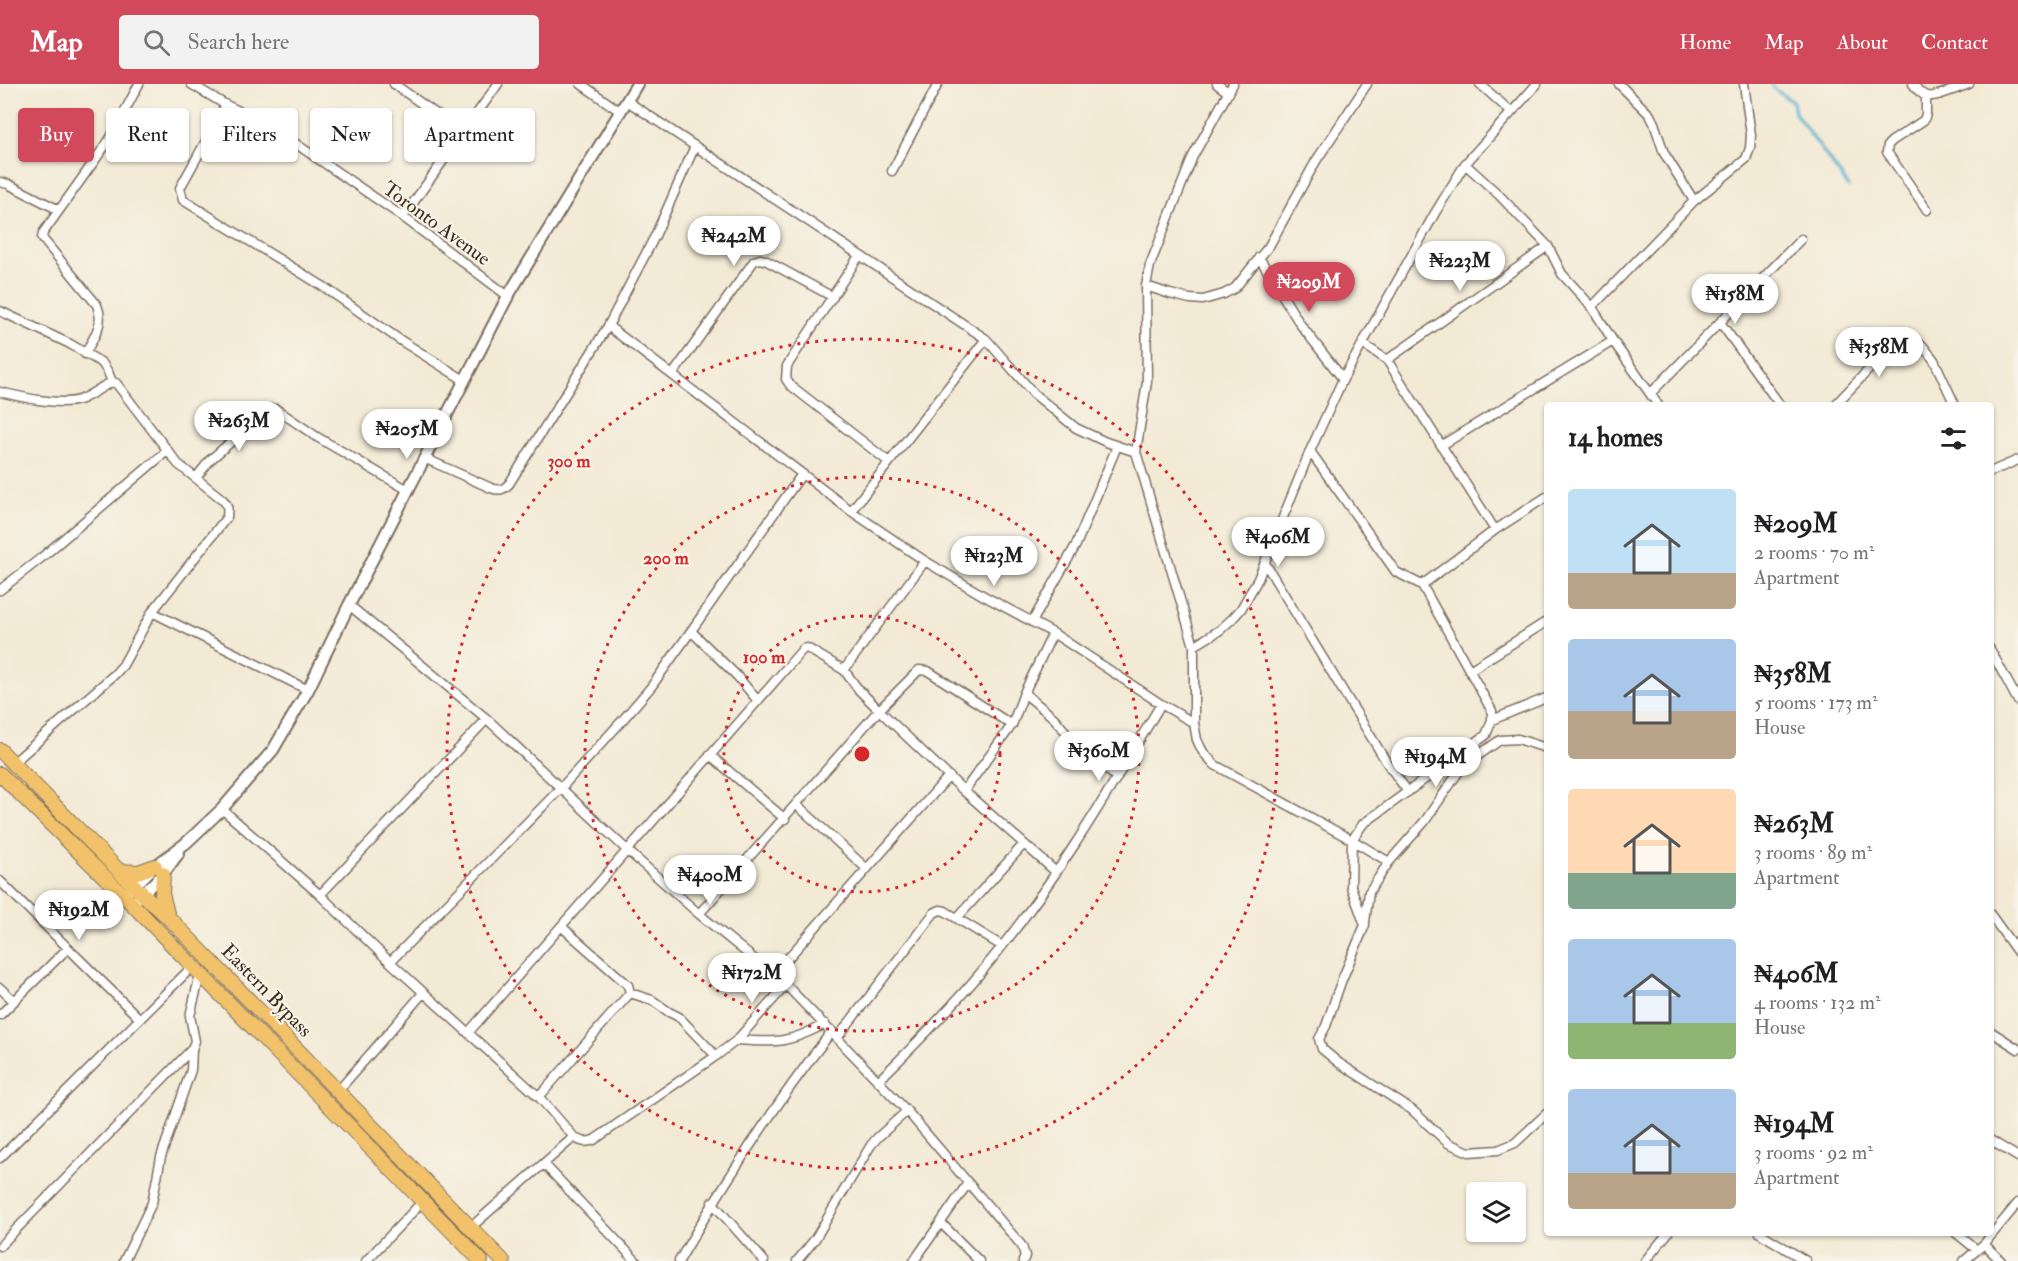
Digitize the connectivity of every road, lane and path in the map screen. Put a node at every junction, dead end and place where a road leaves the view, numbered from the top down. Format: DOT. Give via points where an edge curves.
graph roads {
  1 [pos="139,84"];
  2 [pos="191,84"];
  3 [pos="394,84"];
  4 [pos="498,84"];
  5 [pos="581,84"];
  6 [pos="637,84"];
  7 [pos="938,84"];
  8 [pos="1217,84"];
  9 [pos="1367,84"];
  10 [pos="1480,84"];
  11 [pos="1537,84"];
  12 [pos="1619,84"];
  13 [pos="1743,84"];
  14 [pos="1913,84"];
  15 [pos="1970,84"];
  16 [pos="1231,88"];
  17 [pos="1926,96"];
  18 [pos="627,101"];
  19 [pos="226,105"];
  20 [pos="428,108"];
  21 [pos="481,108"];
  22 [pos="1511,111"];
  23 [pos="621,112"];
  24 [pos="695,146"];
  25 [pos="442,162"];
  26 [pos="1465,164"];
  27 [pos="891,171"];
  28 [pos="0,182"];
  29 [pos="1694,201"];
  30 [pos="59,210"];
  31 [pos="1927,210"];
  32 [pos="403,217"];
  33 [pos="1801,239"];
  34 [pos="1548,246"];
  35 [pos="860,256"];
  36 [pos="1259,257"];
  37 [pos="1146,286"];
  38 [pos="508,296"];
  39 [pos="832,297"];
  40 [pos="1592,307"];
  41 [pos="0,311"];
  42 [pos="1720,322"];
  43 [pos="608,326"];
  44 [pos="986,339"];
  45 [pos="1613,341"];
  46 [pos="1363,344"];
  47 [pos="86,354"];
  48 [pos="1387,360"];
  49 [pos="672,374"];
  50 [pos="1343,379"];
  51 [pos="464,380"];
  52 [pos="111,382"];
  53 [pos="0,392"];
  54 [pos="1650,393"];
  55 [pos="1656,402"];
  56 [pos="1778,402"];
  57 [pos="1838,402"];
  58 [pos="1954,402"];
  59 [pos="1117,446"];
  60 [pos="1442,446"];
  61 [pos="166,451"];
  62 [pos="1136,452"];
  63 [pos="1310,452"];
  64 [pos="424,458"];
  65 [pos="2018,460"];
  66 [pos="889,462"];
  67 [pos="1994,470"];
  68 [pos="802,474"];
  69 [pos="196,478"];
  70 [pos="408,490"];
  71 [pos="1544,498"];
  72 [pos="851,511"];
  73 [pos="1495,530"];
  74 [pos="925,561"];
  75 [pos="1265,563"];
  76 [pos="1422,585"];
  77 [pos="0,590"];
  78 [pos="349,606"];
  79 [pos="152,612"];
  80 [pos="1032,622"];
  81 [pos="1544,623"];
  82 [pos="691,631"];
  83 [pos="1053,633"];
  84 [pos="1194,646"];
  85 [pos="1994,656"];
  86 [pos="844,670"];
  87 [pos="1470,670"];
  88 [pos="308,690"];
  89 [pos="1024,693"];
  90 [pos="1544,699"];
  91 [pos="758,701"];
  92 [pos="2018,701"];
  93 [pos="1161,704"];
  94 [pos="879,710"];
  95 [pos="487,719"];
  96 [pos="1492,720"];
  97 [pos="1194,723"];
  98 [pos="1012,724"];
  99 [pos="1544,747"];
  100 [pos="0,750"];
  101 [pos="710,755"];
  102 [pos="13,763"];
  103 [pos="0,774"];
  104 [pos="949,776"];
  105 [pos="1117,778"];
  106 [pos="561,788"];
  107 [pos="964,791"];
  108 [pos="1408,792"];
  109 [pos="797,805"];
  110 [pos="222,808"];
  111 [pos="784,819"];
  112 [pos="1352,840"];
  113 [pos="1023,845"];
  114 [pos="628,851"];
  115 [pos="1389,862"];
  116 [pos="867,869"];
  117 [pos="159,870"];
  118 [pos="120,871"];
  119 [pos="1056,872"];
  120 [pos="0,881"];
  121 [pos="138,890"];
  122 [pos="320,895"];
  123 [pos="128,900"];
  124 [pos="699,914"];
  125 [pos="168,917"];
  126 [pos="957,918"];
  127 [pos="1994,920"];
  128 [pos="1365,925"];
  129 [pos="561,927"];
  130 [pos="1002,946"];
  131 [pos="68,948"];
  132 [pos="2018,953"];
  133 [pos="390,962"];
  134 [pos="196,971"];
  135 [pos="774,974"];
  136 [pos="786,985"];
  137 [pos="0,988"];
  138 [pos="423,993"];
  139 [pos="630,993"];
  140 [pos="14,1001"];
  141 [pos="0,1015"];
  142 [pos="140,1019"];
  143 [pos="832,1031"];
  144 [pos="468,1033"];
  145 [pos="1994,1034"];
  146 [pos="737,1040"];
  147 [pos="192,1049"];
  148 [pos="2018,1049"];
  149 [pos="716,1056"];
  150 [pos="879,1080"];
  151 [pos="338,1092"];
  152 [pos="539,1097"];
  153 [pos="908,1111"];
  154 [pos="1544,1116"];
  155 [pos="574,1137"];
  156 [pos="1994,1142"];
  157 [pos="2018,1157"];
  158 [pos="0,1158"];
  159 [pos="544,1164"];
  160 [pos="968,1183"];
  161 [pos="422,1202"];
  162 [pos="712,1202"];
  163 [pos="2018,1203"];
  164 [pos="941,1223"];
  165 [pos="470,1228"];
  166 [pos="1994,1232"];
  167 [pos="1666,1236"];
  168 [pos="1765,1236"];
  169 [pos="1960,1236"];
  170 [pos="1991,1236"];
  171 [pos="1984,1244"];
  172 [pos="0,1246"];
  173 [pos="1977,1250"];
  174 [pos="124,1261"];
  175 [pos="366,1261"];
  176 [pos="481,1261"];
  177 [pos="502,1261"];
  178 [pos="636,1261"];
  179 [pos="679,1261"];
  180 [pos="764,1261"];
  181 [pos="797,1261"];
  182 [pos="914,1261"];
  183 [pos="979,1261"];
  184 [pos="1023,1261"];
  185 [pos="1645,1261"];
  186 [pos="1806,1261"];
  187 [pos="1964,1261"];
  188 [pos="2001,1261"];
  1 -- 30 [label="street" via="110,139"];
  2 -- 19 [label="street, Toronto Avenue"];
  3 -- 20 [label="street"];
  4 -- 21 [label="street"];
  5 -- 23 [label="street"];
  6 -- 18 [label="street"];
  7 -- 27 [label="street"];
  8 -- 16 [label="street"];
  9 -- 36 [label="street"];
  10 -- 22 [label="street"];
  11 -- 22 [label="street"];
  12 -- 29 [label="street" via="1650,115 1664,153"];
  13 -- 29 [label="street" via="1751,135 1746,159"];
  14 -- 17 [label="street"];
  15 -- 17 [label="street"];
  16 -- 37 [label="street" via="1185,174 1150,265"];
  17 -- 31 [label="street" via="1924,120 1892,141 1887,152"];
  18 -- 23 [label="street"];
  18 -- 24 [label="street"];
  19 -- 32 [label="street, Toronto Avenue" via="259,119"];
  19 -- 51 [label="street" via="180,188 183,200"];
  22 -- 26 [label="street"];
  23 -- 38 [label="street"];
  24 -- 35 [label="street"];
  24 -- 43 [label="street" via="655,236"];
  25 -- 32 [label="street"];
  26 -- 34 [label="street"];
  26 -- 46 [label="street"];
  28 -- 30 [label="street"];
  29 -- 40 [label="street"];
  30 -- 47 [label="street" via="42,238 97,305 101,321"];
  32 -- 38 [label="street, Toronto Avenue"];
  33 -- 42 [label="street"];
  34 -- 40 [label="street" via="1562,274"];
  34 -- 48 [label="street"];
  35 -- 39 [label="street"];
  35 -- 44 [label="street"];
  36 -- 37 [label="street" via="1235,288 1203,300"];
  36 -- 50 [label="street" via="1300,324"];
  37 -- 62 [label="street" via="1147,382"];
  38 -- 51 [label="street"];
  39 -- 49 [label="street" via="765,261 754,261"];
  39 -- 66 [label="street" via="787,366 786,378"];
  40 -- 45 [label="street"];
  41 -- 47 [label="street"];
  42 -- 54 [label="street"];
  42 -- 56 [label="street"];
  43 -- 49 [label="street"];
  43 -- 64 [label="street" via="503,489 491,488"];
  44 -- 59 [label="street" via="1048,407 1076,428"];
  44 -- 66 [label="street"];
  45 -- 54 [label="street"];
  45 -- 60 [label="street"];
  46 -- 48 [label="street"];
  46 -- 50 [label="street"];
  47 -- 52 [label="street" via="102,363"];
  48 -- 60 [label="street"];
  49 -- 68 [label="street"];
  50 -- 63 [label="street"];
  51 -- 64 [label="street"];
  52 -- 53 [label="street" via="68,402"];
  52 -- 61 [label="street" via="119,386"];
  54 -- 55 [label="street"];
  57 -- 58 [label="street" via="1876,362 1903,343 1922,345 1934,360"];
  59 -- 62 [label="street"];
  59 -- 80 [label="street" via="1076,545"];
  60 -- 73 [label="street"];
  61 -- 69 [label="street"];
  61 -- 77 [label="street"];
  62 -- 84 [label="street"];
  63 -- 75 [label="street"];
  63 -- 76 [label="street" via="1396,572"];
  64 -- 70 [label="street"];
  65 -- 67 [label="street"];
  66 -- 72 [label="street"];
  68 -- 72 [label="street"];
  68 -- 82 [label="street"];
  69 -- 70 [label="street" via="210,460 269,409 276,409"];
  69 -- 79 [label="street" via="227,504 227,517"];
  70 -- 78 [label="street"];
  71 -- 73 [label="street"];
  72 -- 74 [label="street"];
  73 -- 76 [label="street"];
  74 -- 80 [label="street"];
  74 -- 86 [label="street"];
  75 -- 84 [label="street" via="1241,609 1220,630"];
  75 -- 108 [label="street"];
  76 -- 87 [label="street"];
  78 -- 88 [label="street"];
  78 -- 95 [label="street"];
  79 -- 88 [label="street"];
  79 -- 102 [label="street" via="115,674"];
  80 -- 83 [label="street"];
  81 -- 87 [label="street"];
  82 -- 91 [label="street"];
  82 -- 106 [label="street" via="651,687"];
  83 -- 89 [label="street"];
  83 -- 93 [label="street"];
  84 -- 97 [label="street"];
  85 -- 92 [label="street"];
  86 -- 91 [label="street" via="803,649"];
  86 -- 94 [label="street"];
  87 -- 96 [label="street" via="1492,711"];
  88 -- 110 [label="street" via="273,750"];
  89 -- 98 [label="street"];
  89 -- 105 [label="street"];
  90 -- 96 [label="street"];
  91 -- 101 [label="street"];
  93 -- 97 [label="street"];
  93 -- 105 [label="street"];
  94 -- 98 [label="street" via="914,674 924,670"];
  94 -- 104 [label="street"];
  94 -- 109 [label="street"];
  95 -- 106 [label="street"];
  95 -- 122 [label="street"];
  96 -- 108 [label="street" via="1486,735"];
  97 -- 112 [label="street" via="1197,740 1215,765"];
  98 -- 107 [label="street"];
  99 -- 115 [label="street" via="1518,739 1500,741 1462,767 1425,821"];
  100 -- 102 [label="main road, Eastern Bypass"];
  101 -- 111 [label="street"];
  101 -- 114 [label="street"];
  102 -- 118 [label="main road, Eastern Bypass"];
  103 -- 123 [label="main road, Eastern Bypass"];
  104 -- 107 [label="street"];
  104 -- 116 [label="street"];
  105 -- 119 [label="street"];
  106 -- 114 [label="street"];
  106 -- 133 [label="street"];
  107 -- 113 [label="street"];
  108 -- 112 [label="street" via="1363,824"];
  109 -- 111 [label="street"];
  109 -- 116 [label="street"];
  110 -- 117 [label="street"];
  110 -- 122 [label="street"];
  111 -- 124 [label="street"];
  112 -- 115 [label="street"];
  112 -- 128 [label="street" via="1351,886"];
  113 -- 119 [label="street"];
  113 -- 126 [label="street"];
  114 -- 124 [label="street"];
  114 -- 129 [label="street"];
  115 -- 128 [label="street" via="1369,892"];
  116 -- 135 [label="street"];
  117 -- 118 [label="main road"];
  117 -- 121 [label="street"];
  117 -- 125 [label="main road"];
  118 -- 121 [label="main road, Eastern Bypass"];
  119 -- 130 [label="street"];
  120 -- 131 [label="street"];
  121 -- 123 [label="street"];
  121 -- 125 [label="main road, Eastern Bypass"];
  122 -- 133 [label="street"];
  123 -- 134 [label="main road, Eastern Bypass"];
  124 -- 135 [label="street"];
  125 -- 151 [label="main road, Eastern Bypass"];
  126 -- 130 [label="street"];
  126 -- 143 [label="street" via="940,910 934,913"];
  127 -- 132 [label="street"];
  128 -- 154 [label="street" via="1318,1039 1322,1049 1412,1110 1448,1143 1470,1152 1498,1150 1515,1143"];
  129 -- 139 [label="street" via="628,985"];
  129 -- 144 [label="street"];
  130 -- 150 [label="street"];
  131 -- 140 [label="street"];
  131 -- 142 [label="street"];
  133 -- 138 [label="street"];
  134 -- 142 [label="street"];
  134 -- 147 [label="street" via="190,1016 195,1041"];
  134 -- 161 [label="main road, Eastern Bypass"];
  135 -- 136 [label="street"];
  136 -- 143 [label="street"];
  136 -- 146 [label="street"];
  137 -- 140 [label="street"];
  138 -- 144 [label="street"];
  138 -- 151 [label="street"];
  139 -- 149 [label="street" via="652,1000 679,1017"];
  139 -- 152 [label="street"];
  140 -- 141 [label="street"];
  142 -- 158 [label="street"];
  143 -- 146 [label="street" via="770,1042"];
  143 -- 150 [label="street"];
  143 -- 162 [label="street"];
  144 -- 152 [label="street"];
  145 -- 148 [label="street"];
  146 -- 149 [label="street"];
  147 -- 172 [label="street"];
  147 -- 174 [label="street" via="191,1070 161,1157 152,1203"];
  149 -- 155 [label="street" via="594,1140 580,1141"];
  150 -- 153 [label="street"];
  151 -- 165 [label="main road, Eastern Bypass"];
  152 -- 155 [label="street"];
  153 -- 160 [label="street"];
  153 -- 181 [label="street" via="871,1145 815,1239"];
  155 -- 159 [label="street"];
  156 -- 157 [label="street"];
  159 -- 165 [label="street"];
  159 -- 178 [label="street"];
  160 -- 164 [label="street"];
  160 -- 184 [label="street" via="1022,1246"];
  161 -- 175 [label="street"];
  161 -- 176 [label="main road, Eastern Bypass"];
  162 -- 179 [label="street"];
  162 -- 180 [label="street"];
  163 -- 166 [label="street"];
  164 -- 182 [label="street"];
  164 -- 183 [label="street"];
  165 -- 177 [label="main road, Eastern Bypass"];
  167 -- 185 [label="street"];
  168 -- 186 [label="street"];
  169 -- 173 [label="street"];
  170 -- 171 [label="street"];
  171 -- 173 [label="street"];
  171 -- 188 [label="street"];
  173 -- 187 [label="street"];
}
